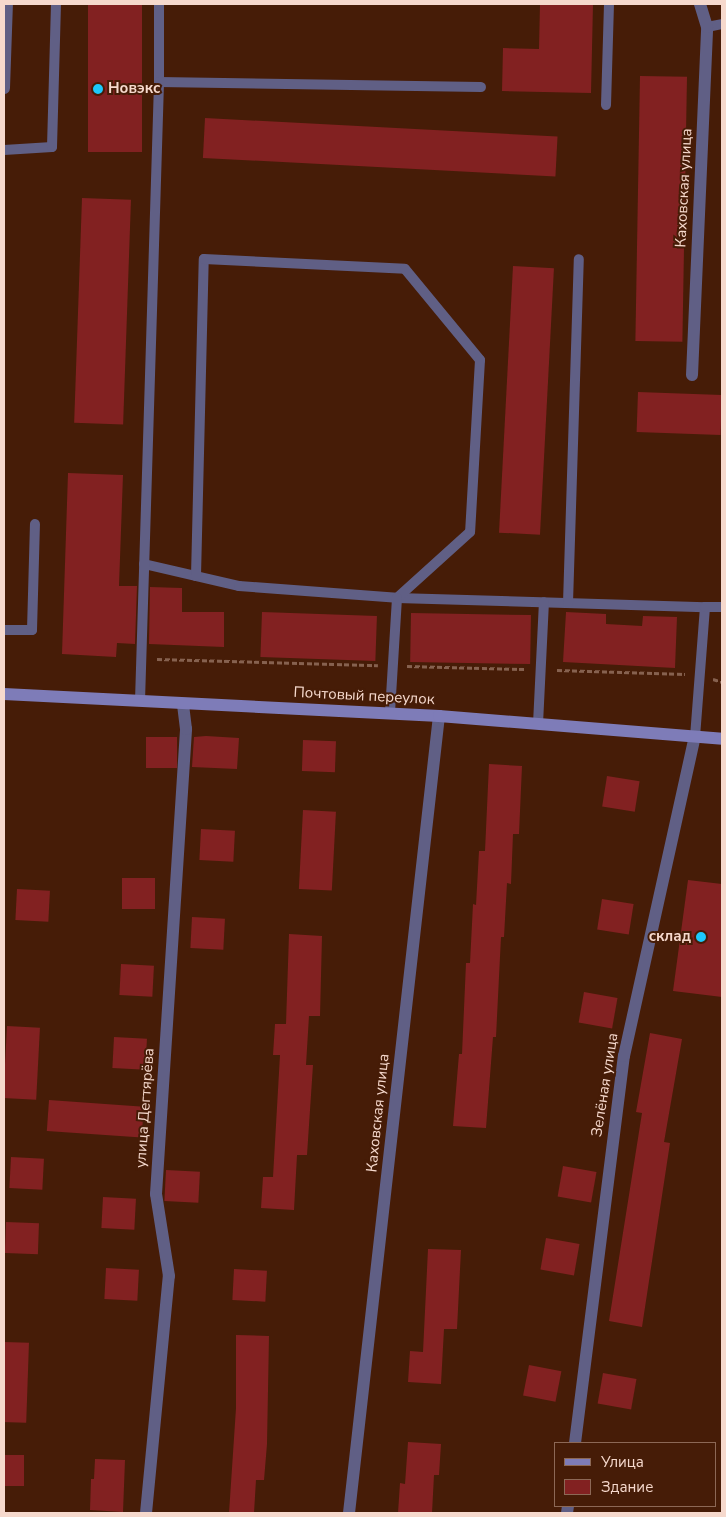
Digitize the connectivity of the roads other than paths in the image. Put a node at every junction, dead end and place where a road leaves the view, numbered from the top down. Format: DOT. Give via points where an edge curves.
graph roads {
  1 [pos="7,4"];
  2 [pos="56,4"];
  3 [pos="159,4"];
  4 [pos="609,4"];
  5 [pos="700,4"];
  6 [pos="722,24"];
  7 [pos="707,27"];
  8 [pos="159,82"];
  9 [pos="481,87"];
  10 [pos="4,88"];
  11 [pos="606,105"];
  12 [pos="4,150"];
  13 [pos="579,258"];
  14 [pos="692,375"];
  15 [pos="36,524"];
  16 [pos="144,564"];
  17 [pos="196,576"];
  18 [pos="397,598"];
  19 [pos="544,602"];
  20 [pos="568,603"];
  21 [pos="705,607"];
  22 [pos="722,607"];
  23 [pos="4,630"];
  24 [pos="4,694"];
  25 [pos="140,701"];
  26 [pos="183,704"];
  27 [pos="390,714"];
  28 [pos="439,716"];
  29 [pos="538,724"];
  30 [pos="695,736"];
  31 [pos="722,739"];
  32 [pos="575,1442"];
  33 [pos="146,1513"];
  34 [pos="349,1513"];
  1 -- 10 [label="street"];
  2 -- 12 [label="lane" via="52,147"];
  3 -- 8 [label="lane"];
  4 -- 11 [label="lane"];
  5 -- 7 [label="street, Каховская улица"];
  6 -- 7 [label="lane"];
  7 -- 14 [label="street, Каховская улица"];
  8 -- 9 [label="lane"];
  8 -- 16 [label="lane"];
  13 -- 20 [label="lane"];
  15 -- 23 [label="lane" via="32,630"];
  16 -- 17 [label="lane"];
  16 -- 25 [label="lane"];
  17 -- 18 [label="lane" via="239,586"];
  17 -- 18 [label="lane" via="204,258 405,269 480,360 470,532"];
  18 -- 19 [label="lane"];
  18 -- 27 [label="lane"];
  19 -- 20 [label="lane"];
  19 -- 29 [label="lane"];
  20 -- 21 [label="lane"];
  21 -- 22 [label="lane"];
  21 -- 30 [label="lane"];
  24 -- 25 [label="main road, Почтовый переулок"];
  25 -- 26 [label="main road, Почтовый переулок"];
  26 -- 27 [label="main road, Почтовый переулок"];
  26 -- 33 [label="street, улица Дегтярёва" via="186,729 156,1194 169,1276"];
  27 -- 28 [label="main road, Почтовый переулок"];
  28 -- 29 [label="main road, Почтовый переулок"];
  28 -- 34 [label="street, Каховская улица"];
  29 -- 30 [label="main road, Почтовый переулок"];
  30 -- 31 [label="main road, Почтовый переулок"];
  30 -- 32 [label="street, Зелёная улица" via="624,1056"];
}
